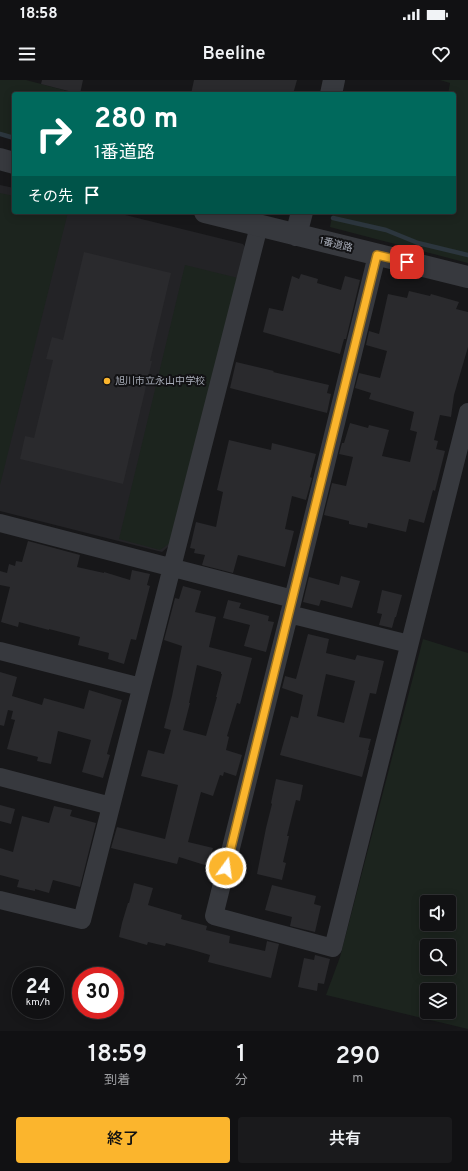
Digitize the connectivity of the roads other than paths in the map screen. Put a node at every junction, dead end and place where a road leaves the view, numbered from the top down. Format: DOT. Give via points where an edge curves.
graph roads {
  1 [pos="334,80"];
  2 [pos="331,92"];
  3 [pos="0,159"];
  4 [pos="12,162"];
  5 [pos="213,214"];
  6 [pos="301,214"];
  7 [pos="259,226"];
  8 [pos="296,235"];
  9 [pos="377,255"];
  10 [pos="468,277"];
  11 [pos="468,416"];
  12 [pos="0,523"];
  13 [pos="172,567"];
  14 [pos="291,606"];
  15 [pos="409,644"];
  16 [pos="0,650"];
  17 [pos="140,687"];
  18 [pos="0,777"];
  19 [pos="111,806"];
  20 [pos="0,900"];
  1 -- 2 [label="street"];
  3 -- 4 [label="street"];
  5 -- 7 [label="street, 1番道路"];
  6 -- 8 [label="street"];
  7 -- 8 [label="street, 1番道路"];
  7 -- 13 [label="street"];
  8 -- 9 [label="street, 1番道路"];
  9 -- 10 [label="street, 1番道路"];
  9 -- 14 [label="street"];
  11 -- 15 [label="street"];
  12 -- 13 [label="street"];
  13 -- 14 [label="street"];
  13 -- 17 [label="street"];
  14 -- 15 [label="street"];
  14 -- 15 [label="street" via="214,916 334,948"];
  16 -- 17 [label="street"];
  17 -- 19 [label="street"];
  18 -- 19 [label="street"];
  19 -- 20 [label="street" via="82,920"];
}
